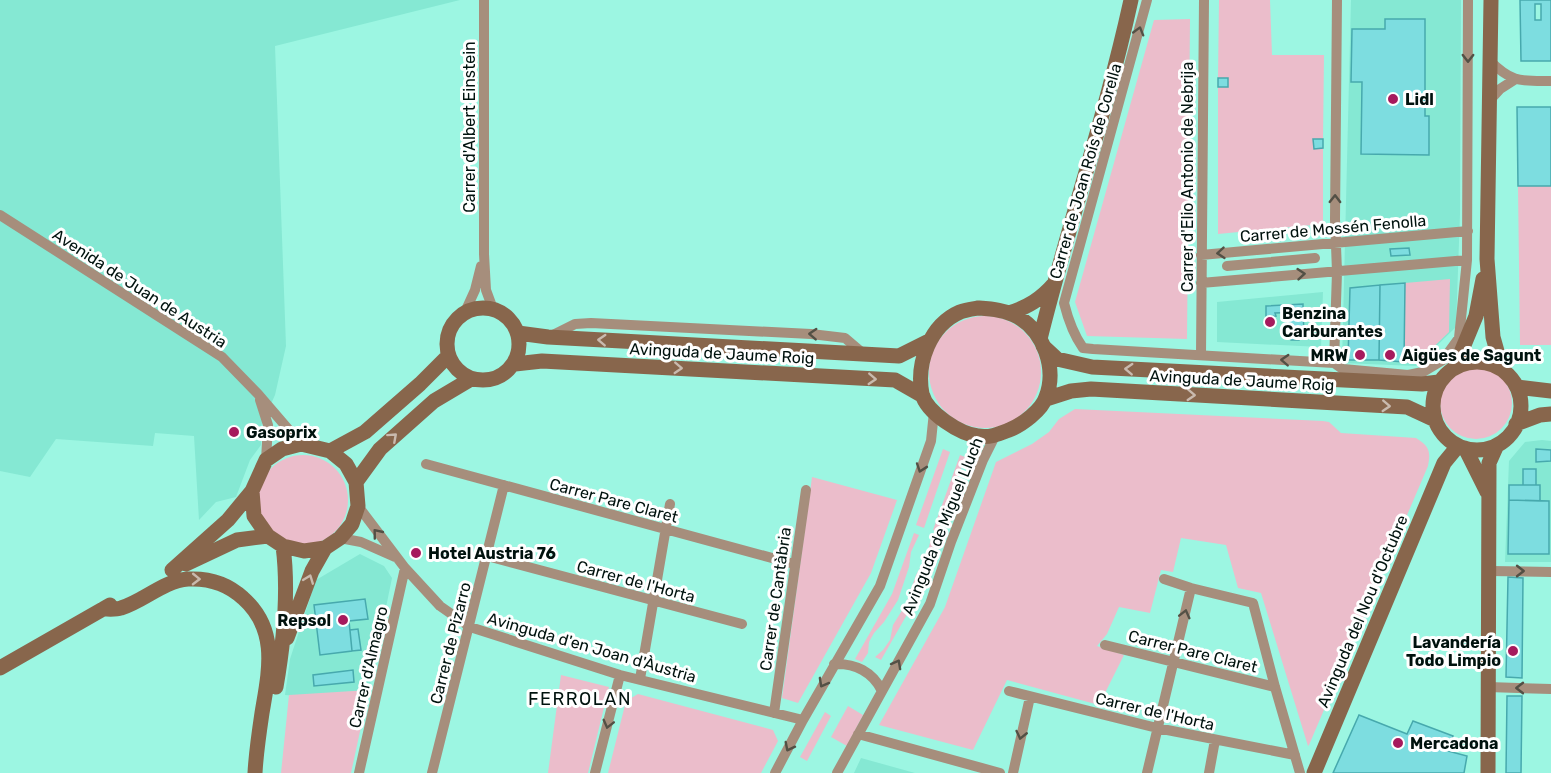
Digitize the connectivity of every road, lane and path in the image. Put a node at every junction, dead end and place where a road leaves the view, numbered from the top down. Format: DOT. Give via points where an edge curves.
graph roads {
  1 [pos="484,0"];
  2 [pos="1131,0"];
  3 [pos="1147,0"];
  4 [pos="1204,0"];
  5 [pos="1337,0"];
  6 [pos="1468,0"];
  7 [pos="1491,0"];
  8 [pos="1490,60"];
  9 [pos="1514,80"];
  10 [pos="1551,81"];
  11 [pos="1489,101"];
  12 [pos="0,215"];
  13 [pos="1468,231"];
  14 [pos="1336,243"];
  15 [pos="484,254"];
  16 [pos="1201,255"];
  17 [pos="1315,258"];
  18 [pos="1487,259"];
  19 [pos="1467,260"];
  20 [pos="1227,266"];
  21 [pos="1337,272"];
  22 [pos="1466,273"];
  23 [pos="1201,283"];
  24 [pos="1054,284"];
  25 [pos="494,309"];
  26 [pos="1477,310"];
  27 [pos="465,312"];
  28 [pos="1009,313"];
  29 [pos="518,333"];
  30 [pos="929,341"];
  31 [pos="1042,343"];
  32 [pos="1083,348"];
  33 [pos="1202,355"];
  34 [pos="448,356"];
  35 [pos="515,364"];
  36 [pos="1339,366"];
  37 [pos="1455,367"];
  38 [pos="1502,369"];
  39 [pos="471,379"];
  40 [pos="1358,380"];
  41 [pos="1439,382"];
  42 [pos="1517,387"];
  43 [pos="1551,391"];
  44 [pos="258,394"];
  45 [pos="923,396"];
  46 [pos="1046,399"];
  47 [pos="934,412"];
  48 [pos="1551,414"];
  49 [pos="1435,420"];
  50 [pos="1516,424"];
  51 [pos="1444,435"];
  52 [pos="995,436"];
  53 [pos="301,444"];
  54 [pos="1497,445"];
  55 [pos="1462,447"];
  56 [pos="330,450"];
  57 [pos="266,460"];
  58 [pos="1444,463"];
  59 [pos="426,464"];
  60 [pos="356,482"];
  61 [pos="504,485"];
  62 [pos="806,490"];
  63 [pos="252,491"];
  64 [pos="1490,497"];
  65 [pos="670,504"];
  66 [pos="358,506"];
  67 [pos="666,530"];
  68 [pos="268,536"];
  69 [pos="340,538"];
  70 [pos="283,546"];
  71 [pos="325,548"];
  72 [pos="487,556"];
  73 [pos="398,558"];
  74 [pos="794,564"];
  75 [pos="405,568"];
  76 [pos="172,570"];
  77 [pos="1490,571"];
  78 [pos="1551,572"];
  79 [pos="1164,579"];
  80 [pos="1191,588"];
  81 [pos="653,601"];
  82 [pos="103,609"];
  83 [pos="742,624"];
  84 [pos="470,627"];
  85 [pos="1105,645"];
  86 [pos="282,652"];
  87 [pos="1173,662"];
  88 [pos="834,664"];
  89 [pos="0,668"];
  90 [pos="620,675"];
  91 [pos="640,679"];
  92 [pos="1275,687"];
  93 [pos="1488,687"];
  94 [pos="1551,689"];
  95 [pos="882,691"];
  96 [pos="1009,691"];
  97 [pos="1030,697"];
  98 [pos="774,713"];
  99 [pos="803,720"];
  100 [pos="1157,728"];
  101 [pos="858,734"];
  102 [pos="1215,740"];
  103 [pos="1295,755"];
  104 [pos="255,773"];
  105 [pos="265,773"];
  106 [pos="359,773"];
  107 [pos="432,773"];
  108 [pos="595,773"];
  109 [pos="775,773"];
  110 [pos="837,773"];
  111 [pos="1000,773"];
  112 [pos="1013,773"];
  113 [pos="1147,773"];
  114 [pos="1209,773"];
  115 [pos="1300,773"];
  116 [pos="1314,773"];
  117 [pos="1488,773"];
  1 -- 15 [label="street, Carrer d'Albert Einstein"];
  2 -- 24 [label="main road"];
  32 -- 3 [label="street, Carrer de Joan Roís de Corella, one-way" via="1064,303"];
  4 -- 16 [label="street, Carrer d'Elio Antonio de Nebrija"];
  14 -- 5 [label="street, one-way"];
  6 -- 13 [label="street, Avinguda de Jaume Roig, one-way"];
  7 -- 8 [label="main road"];
  8 -- 9 [label="street"];
  8 -- 11 [label="main road"];
  9 -- 10 [label="street"];
  9 -- 11 [label="street"];
  11 -- 18 [label="main road"];
  12 -- 44 [label="street, Avenida de Juan de Austria" via="222,357"];
  13 -- 14 [label="street, Carrer de Mossén Fenolla"];
  13 -- 19 [label="street, Avinguda de Jaume Roig"];
  14 -- 16 [label="street, Carrer de Mossén Fenolla, one-way"];
  14 -- 21 [label="street"];
  15 -- 25 [label="street, Carrer d'Albert Einstein" via="486,290"];
  15 -- 27 [label="street, Carrer d'Albert Einstein"];
  16 -- 23 [label="street, Carrer d'Elio Antonio de Nebrija"];
  17 -- 20 [label="street"];
  18 -- 26 [label="main road"];
  18 -- 38 [label="main road" via="1493,337"];
  19 -- 21 [label="street"];
  19 -- 22 [label="street, Avinguda de Jaume Roig"];
  23 -- 21 [label="street, one-way"];
  21 -- 36 [label="street"];
  22 -- 26 [label="street"];
  22 -- 36 [label="street, Avinguda de Jaume Roig" via="1459,338 1443,360 1423,372 1408,375"];
  23 -- 33 [label="street, Carrer d'Elio Antonio de Nebrija"];
  24 -- 28 [label="main road" via="1042,297"];
  24 -- 31 [label="main road"];
  25 -- 27 [label="main road"];
  25 -- 29 [label="main road" via="509,318"];
  26 -- 37 [label="main road"];
  27 -- 34 [label="main road" via="452,324 446,339"];
  28 -- 30 [label="main road" via="978,308 960,312"];
  28 -- 31 [label="main road" via="1032,328"];
  30 -- 29 [label="main road, Avinguda de Jaume Roig, one-way" via="899,356 548,338"];
  29 -- 35 [label="main road" via="520,349"];
  30 -- 45 [label="main road" via="921,367"];
  40 -- 31 [label="main road, Avinguda de Jaume Roig, one-way" via="1092,367 1057,359"];
  31 -- 46 [label="main road" via="1048,357"];
  32 -- 33 [label="street, Avinguda de Jaume Roig"];
  36 -- 33 [label="street, Avinguda de Jaume Roig, one-way"];
  34 -- 39 [label="main road" via="457,370"];
  34 -- 56 [label="main road" via="365,432"];
  35 -- 39 [label="main road" via="503,376 487,381"];
  35 -- 45 [label="main road, Avinguda de Jaume Roig, one-way" via="542,361 895,380"];
  36 -- 40 [label="street, Avinguda de Jaume Roig"];
  37 -- 38 [label="main road" via="1479,361"];
  37 -- 41 [label="main road"];
  38 -- 42 [label="main road"];
  60 -- 39 [label="main road, one-way" via="380,449 434,401"];
  40 -- 41 [label="main road, Avinguda de Jaume Roig"];
  41 -- 49 [label="main road" via="1433,403"];
  42 -- 43 [label="main road"];
  42 -- 50 [label="main road" via="1521,408"];
  44 -- 53 [label="street, Avenida de Juan de Austria"];
  44 -- 57 [label="street, Avenida de Juan de Austria" via="268,425"];
  45 -- 47 [label="main road"];
  46 -- 49 [label="main road, Avinguda de Jaume Roig, one-way" via="1091,389 1407,407"];
  46 -- 52 [label="main road" via="1021,426"];
  47 -- 52 [label="main road" via="958,431"];
  47 -- 88 [label="street, one-way" via="931,441 880,586"];
  48 -- 50 [label="main road" via="1540,414"];
  49 -- 51 [label="main road"];
  50 -- 54 [label="main road"];
  51 -- 55 [label="main road"];
  51 -- 58 [label="main road, Avinguda del Nou d'Octubre"];
  95 -- 52 [label="street, Avinguda de Miguel Lluch, one-way" via="930,604 955,531"];
  53 -- 56 [label="main road"];
  53 -- 57 [label="main road" via="282,449"];
  54 -- 55 [label="main road" via="1478,450"];
  54 -- 64 [label="main road" via="1489,463"];
  55 -- 58 [label="main road, Avinguda del Nou d'Octubre"];
  55 -- 64 [label="main road"];
  56 -- 60 [label="main road" via="346,464"];
  57 -- 63 [label="main road"];
  58 -- 116 [label="main road, Avinguda del Nou d'Octubre"];
  59 -- 61 [label="street, Carrer Pare Claret"];
  60 -- 66 [label="main road"];
  61 -- 67 [label="street, Carrer Pare Claret"];
  61 -- 72 [label="street, Carrer de Pizarro"];
  62 -- 74 [label="street, Carrer de Cantàbria"];
  63 -- 68 [label="main road" via="254,516"];
  63 -- 76 [label="main road" via="228,520"];
  64 -- 77 [label="main road"];
  65 -- 67 [label="street"];
  66 -- 69 [label="main road" via="352,524"];
  73 -- 66 [label="street, Avinguda d'en Joan d'Àustria, one-way"];
  67 -- 74 [label="street, Carrer Pare Claret"];
  67 -- 81 [label="street"];
  68 -- 70 [label="main road"];
  68 -- 76 [label="main road" via="237,540"];
  69 -- 71 [label="main road"];
  69 -- 73 [label="street" via="361,542"];
  70 -- 71 [label="main road" via="304,551"];
  70 -- 86 [label="main road" via="286,570"];
  86 -- 71 [label="main road, one-way" via="312,570"];
  72 -- 81 [label="street, Carrer de l'Horta"];
  72 -- 84 [label="street, Carrer de Pizarro"];
  73 -- 75 [label="street, Avinguda d'en Joan d'Àustria"];
  74 -- 98 [label="street, Carrer de Cantàbria"];
  75 -- 84 [label="street, Avinguda d'en Joan d'Àustria" via="440,606"];
  75 -- 106 [label="street, Carrer d'Almagro"];
  76 -- 82 [label="main road"];
  77 -- 78 [label="street, one-way"];
  77 -- 93 [label="main road"];
  79 -- 80 [label="street"];
  87 -- 80 [label="street, one-way"];
  80 -- 92 [label="street" via="1253,603"];
  81 -- 83 [label="street, Carrer de l'Horta"];
  81 -- 91 [label="street"];
  82 -- 89 [label="main road"];
  82 -- 104 [label="main road, one-way" via="120,608 186,579 209,579 236,591 255,609 266,632 270,662"];
  84 -- 90 [label="street, Avinguda d'en Joan d'Àustria"];
  84 -- 107 [label="street, Carrer de Pizarro"];
  85 -- 87 [label="street, Carrer Pare Claret"];
  86 -- 105 [label="main road"];
  87 -- 92 [label="street, Carrer Pare Claret"];
  87 -- 100 [label="street"];
  88 -- 95 [label="street" via="864,670 877,680"];
  88 -- 99 [label="street, one-way"];
  90 -- 91 [label="street, Avinguda d'en Joan d'Àustria"];
  90 -- 108 [label="street, one-way"];
  91 -- 98 [label="street, Avinguda d'en Joan d'Àustria"];
  92 -- 103 [label="street"];
  94 -- 93 [label="street, one-way"];
  93 -- 117 [label="main road"];
  95 -- 101 [label="street, Avinguda de Miguel Lluch"];
  96 -- 97 [label="street, Carrer de l'Horta"];
  97 -- 100 [label="street, Carrer de l'Horta"];
  97 -- 112 [label="street, one-way"];
  98 -- 99 [label="street, Avinguda d'en Joan d'Àustria"];
  99 -- 109 [label="street, one-way"];
  100 -- 102 [label="street, Carrer de l'Horta"];
  100 -- 113 [label="street"];
  101 -- 110 [label="street, Avinguda de Miguel Lluch"];
  101 -- 111 [label="street"];
  102 -- 103 [label="street, Carrer de l'Horta"];
  102 -- 114 [label="street"];
  103 -- 115 [label="street"];
}
